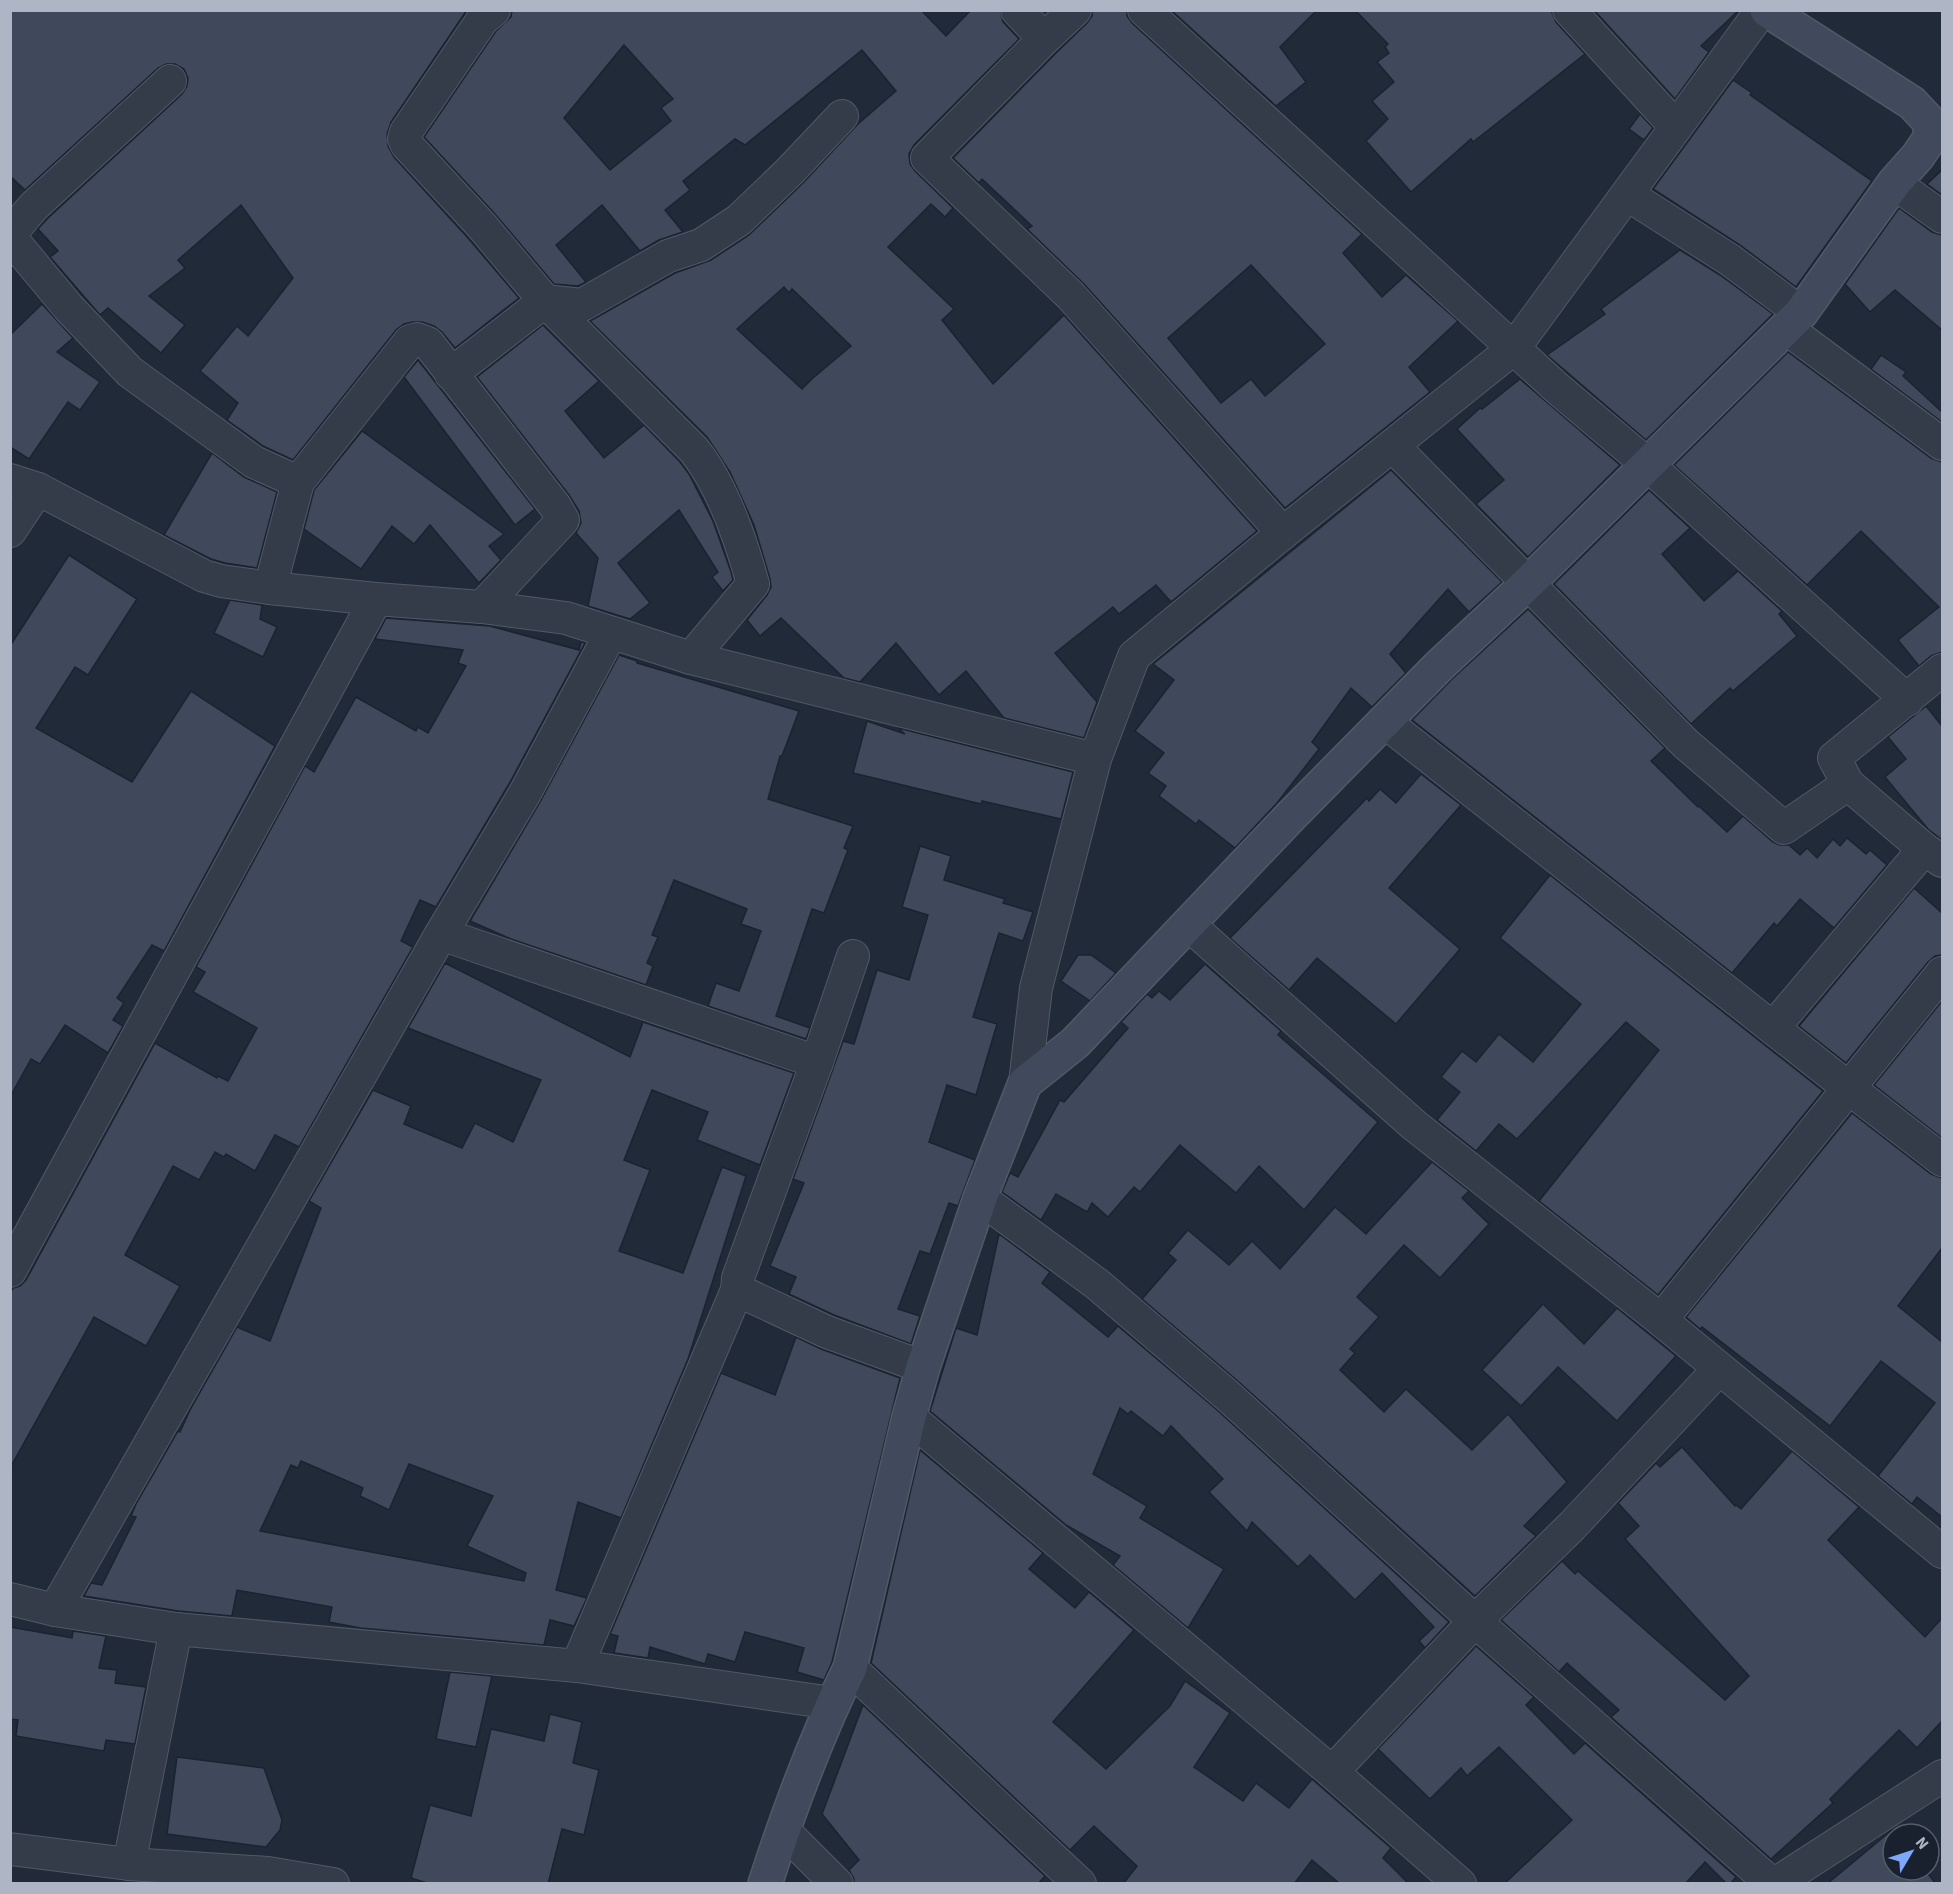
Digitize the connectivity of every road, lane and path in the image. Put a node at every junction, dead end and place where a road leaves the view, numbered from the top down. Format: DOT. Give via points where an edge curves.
graph roads {
  1 [pos="1017,10"];
  2 [pos="1075,10"];
  3 [pos="1144,10"];
  4 [pos="1569,10"];
  5 [pos="1765,10"];
  6 [pos="484,13"];
  7 [pos="1044,39"];
  8 [pos="170,81"];
  9 [pos="842,116"];
  10 [pos="1676,127"];
  11 [pos="1937,131"];
  12 [pos="1894,183"];
  13 [pos="1628,195"];
  14 [pos="1942,217"];
  15 [pos="10,235"];
  16 [pos="545,301"];
  17 [pos="1794,320"];
  18 [pos="1514,348"];
  19 [pos="450,374"];
  20 [pos="1942,444"];
  21 [pos="1393,446"];
  22 [pos="1647,464"];
  23 [pos="298,482"];
  24 [pos="24,484"];
  25 [pos="10,531"];
  26 [pos="1283,533"];
  27 [pos="1527,584"];
  28 [pos="270,588"];
  29 [pos="376,599"];
  30 [pos="482,607"];
  31 [pos="611,633"];
  32 [pos="691,658"];
  33 [pos="1942,670"];
  34 [pos="1907,700"];
  35 [pos="1385,722"];
  36 [pos="1095,759"];
  37 [pos="1848,784"];
  38 [pos="1933,855"];
  39 [pos="1188,924"];
  40 [pos="441,934"];
  41 [pos="853,956"];
  42 [pos="1942,973"];
  43 [pos="1773,1028"];
  44 [pos="817,1062"];
  45 [pos="1025,1083"];
  46 [pos="1850,1089"];
  47 [pos="1942,1160"];
  48 [pos="980,1198"];
  49 [pos="10,1271"];
  50 [pos="737,1290"];
  51 [pos="1661,1320"];
  52 [pos="923,1367"];
  53 [pos="1719,1369"];
  54 [pos="909,1417"];
  55 [pos="1942,1552"];
  56 [pos="10,1599"];
  57 [pos="55,1610"];
  58 [pos="1475,1621"];
  59 [pos="176,1629"];
  60 [pos="577,1666"];
  61 [pos="849,1668"];
  62 [pos="832,1703"];
  63 [pos="1332,1772"];
  64 [pos="1942,1776"];
  65 [pos="783,1830"];
  66 [pos="10,1849"];
  67 [pos="129,1864"];
  68 [pos="267,1878"];
  69 [pos="333,1884"];
  70 [pos="765,1884"];
  71 [pos="837,1884"];
  72 [pos="1080,1884"];
  73 [pos="1460,1884"];
  74 [pos="1774,1884"];
  1 -- 7 [label="street"];
  2 -- 7 [label="street"];
  3 -- 18 [label="street"];
  4 -- 10 [label="street"];
  5 -- 10 [label="street"];
  5 -- 11 [label="street" via="1912,103"];
  6 -- 16 [label="street" via="404,139"];
  7 -- 26 [label="street" via="927,158 1071,297"];
  8 -- 15 [label="street" via="34,206"];
  9 -- 16 [label="street" via="739,220 701,245 668,256 582,305"];
  10 -- 13 [label="street"];
  11 -- 12 [label="street"];
  12 -- 14 [label="street"];
  12 -- 17 [label="street"];
  13 -- 17 [label="street" via="1730,260"];
  13 -- 18 [label="street"];
  15 -- 23 [label="street" via="69,308 130,372 254,462"];
  16 -- 19 [label="street"];
  16 -- 32 [label="street" via="694,450 706,465 741,539 753,584"];
  17 -- 20 [label="street"];
  17 -- 22 [label="street"];
  18 -- 21 [label="street"];
  18 -- 22 [label="street"];
  19 -- 23 [label="street" via="428,343 410,340"];
  19 -- 30 [label="street" via="564,520"];
  21 -- 26 [label="street"];
  21 -- 27 [label="street"];
  22 -- 27 [label="street"];
  22 -- 34 [label="street"];
  23 -- 28 [label="street"];
  24 -- 25 [label="street"];
  24 -- 28 [label="street" via="204,576"];
  26 -- 36 [label="street" via="1134,656"];
  27 -- 35 [label="street"];
  27 -- 37 [label="street" via="1686,744 1784,828"];
  28 -- 29 [label="street"];
  29 -- 30 [label="street"];
  29 -- 49 [label="street"];
  30 -- 31 [label="street" via="566,618"];
  31 -- 32 [label="street"];
  31 -- 40 [label="street" via="525,793"];
  32 -- 36 [label="street"];
  33 -- 34 [label="street"];
  34 -- 37 [label="street" via="1834,758"];
  35 -- 39 [label="street"];
  35 -- 43 [label="street"];
  36 -- 45 [label="street" via="1036,988"];
  37 -- 38 [label="street"];
  38 -- 43 [label="street"];
  39 -- 45 [label="street" via="1075,1043"];
  39 -- 51 [label="street" via="1414,1125"];
  40 -- 44 [label="street"];
  40 -- 57 [label="street"];
  41 -- 44 [label="street"];
  42 -- 46 [label="street"];
  43 -- 46 [label="street"];
  44 -- 50 [label="street" via="738,1278"];
  45 -- 48 [label="street"];
  46 -- 47 [label="street"];
  46 -- 51 [label="street"];
  48 -- 52 [label="street"];
  48 -- 58 [label="street" via="1123,1306"];
  50 -- 52 [label="street" via="827,1332"];
  50 -- 60 [label="street"];
  51 -- 53 [label="street"];
  52 -- 54 [label="street"];
  53 -- 55 [label="street"];
  53 -- 58 [label="street" via="1572,1526"];
  54 -- 61 [label="street"];
  54 -- 63 [label="street"];
  56 -- 57 [label="street"];
  57 -- 59 [label="street"];
  58 -- 63 [label="street"];
  58 -- 74 [label="street"];
  59 -- 60 [label="street"];
  59 -- 67 [label="street"];
  60 -- 62 [label="street"];
  61 -- 62 [label="street"];
  61 -- 72 [label="street"];
  62 -- 65 [label="street"];
  63 -- 73 [label="street"];
  64 -- 74 [label="street"];
  65 -- 70 [label="street"];
  65 -- 71 [label="street"];
  66 -- 67 [label="street"];
  67 -- 68 [label="street"];
  68 -- 69 [label="street"];
}
